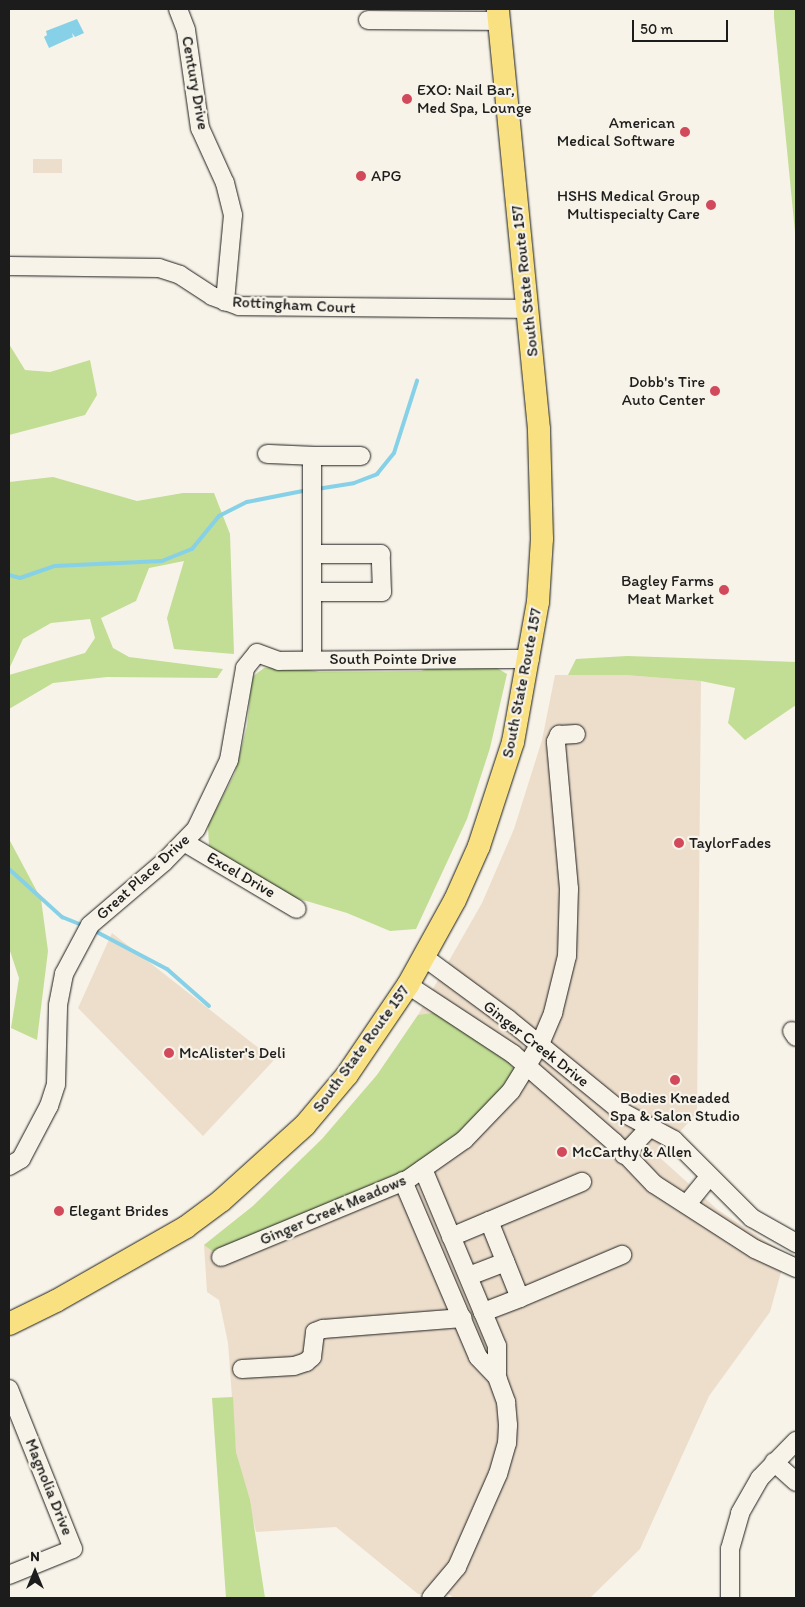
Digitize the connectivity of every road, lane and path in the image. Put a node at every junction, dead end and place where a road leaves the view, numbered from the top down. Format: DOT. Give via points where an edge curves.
graph roads {
  1 [pos="178,9"];
  2 [pos="499,15"];
  3 [pos="368,20"];
  4 [pos="9,266"];
  5 [pos="225,302"];
  6 [pos="527,309"];
  7 [pos="267,454"];
  8 [pos="312,456"];
  9 [pos="360,456"];
  10 [pos="312,554"];
  11 [pos="312,592"];
  12 [pos="257,653"];
  13 [pos="312,659"];
  14 [pos="530,659"];
  15 [pos="576,734"];
  16 [pos="184,842"];
  17 [pos="297,908"];
  18 [pos="424,957"];
  19 [pos="408,985"];
  20 [pos="540,1044"];
  21 [pos="528,1066"];
  22 [pos="649,1128"];
  23 [pos="624,1155"];
  24 [pos="9,1166"];
  25 [pos="423,1169"];
  26 [pos="708,1178"];
  27 [pos="403,1182"];
  28 [pos="582,1182"];
  29 [pos="687,1204"];
  30 [pos="489,1221"];
  31 [pos="451,1237"];
  32 [pos="796,1243"];
  33 [pos="622,1255"];
  34 [pos="221,1257"];
  35 [pos="506,1262"];
  36 [pos="796,1268"];
  37 [pos="472,1283"];
  38 [pos="520,1298"];
  39 [pos="455,1300"];
  40 [pos="483,1312"];
  41 [pos="463,1318"];
  42 [pos="9,1324"];
  43 [pos="242,1369"];
  44 [pos="498,1377"];
  45 [pos="9,1389"];
  46 [pos="796,1441"];
  47 [pos="774,1462"];
  48 [pos="796,1482"];
  49 [pos="9,1576"];
  50 [pos="431,1598"];
  51 [pos="730,1598"];
  1 -- 5 [label="street, Century Drive" via="186,30 200,128 225,183 233,214"];
  2 -- 3 [label="street"];
  2 -- 6 [label="main road, South State Route 157"];
  4 -- 5 [label="street, Rottingham Court" via="159,268 180,275"];
  5 -- 6 [label="street, Rottingham Court" via="288,307"];
  6 -- 14 [label="main road, South State Route 157" via="539,429 542,539"];
  7 -- 8 [label="street"];
  8 -- 9 [label="street"];
  8 -- 10 [label="street"];
  10 -- 11 [label="street"];
  10 -- 11 [label="street" via="381,554 382,592"];
  11 -- 13 [label="street"];
  12 -- 13 [label="street, South Pointe Drive" via="278,661"];
  12 -- 16 [label="street, Great Place Drive" via="245,668 229,760 196,829"];
  13 -- 14 [label="street, South Pointe Drive"];
  14 -- 18 [label="main road, South State Route 157" via="513,742 479,846"];
  15 -- 20 [label="street, Ginger Creek Meadows" via="559,735 556,742 569,920 559,995"];
  16 -- 17 [label="street, Excel Drive"];
  16 -- 24 [label="street, Great Place Drive" via="90,925 73,955 64,974 58,1005 58,1062 49,1106 22,1158"];
  18 -- 19 [label="main road, South State Route 157"];
  18 -- 20 [label="street, Ginger Creek Drive"];
  19 -- 21 [label="street, Ginger Creek Drive"];
  19 -- 42 [label="main road, South State Route 157" via="347,1075 305,1125 221,1201 136,1257"];
  20 -- 21 [label="street, Ginger Creek Meadows"];
  20 -- 22 [label="street, Ginger Creek Drive" via="622,1112"];
  21 -- 23 [label="street, Ginger Creek Drive" via="614,1142"];
  21 -- 25 [label="street, Ginger Creek Meadows" via="490,1117"];
  22 -- 23 [label="street"];
  22 -- 26 [label="street, Ginger Creek Drive" via="674,1140"];
  23 -- 29 [label="street, Ginger Creek Drive" via="654,1184"];
  25 -- 27 [label="street, Ginger Creek Meadows"];
  25 -- 31 [label="street"];
  26 -- 29 [label="street"];
  26 -- 32 [label="street, Ginger Creek Drive" via="752,1218"];
  27 -- 34 [label="street, Ginger Creek Meadows"];
  27 -- 39 [label="street"];
  28 -- 30 [label="street"];
  29 -- 36 [label="street, Ginger Creek Drive" via="755,1250"];
  30 -- 31 [label="street"];
  30 -- 35 [label="street"];
  31 -- 37 [label="street"];
  33 -- 38 [label="street"];
  35 -- 37 [label="street"];
  35 -- 38 [label="street"];
  37 -- 39 [label="street"];
  37 -- 40 [label="street"];
  38 -- 40 [label="street"];
  39 -- 41 [label="street"];
  40 -- 44 [label="street" via="499,1354"];
  41 -- 43 [label="street" via="323,1329 315,1332 312,1357 306,1362 294,1366"];
  41 -- 44 [label="street" via="478,1357"];
  44 -- 50 [label="street" via="506,1402 508,1425 502,1464 457,1567"];
  45 -- 49 [label="street, Magnolia Drive" via="73,1549"];
  46 -- 47 [label="street"];
  47 -- 48 [label="street"];
  47 -- 51 [label="street" via="749,1495 733,1533"];
}
